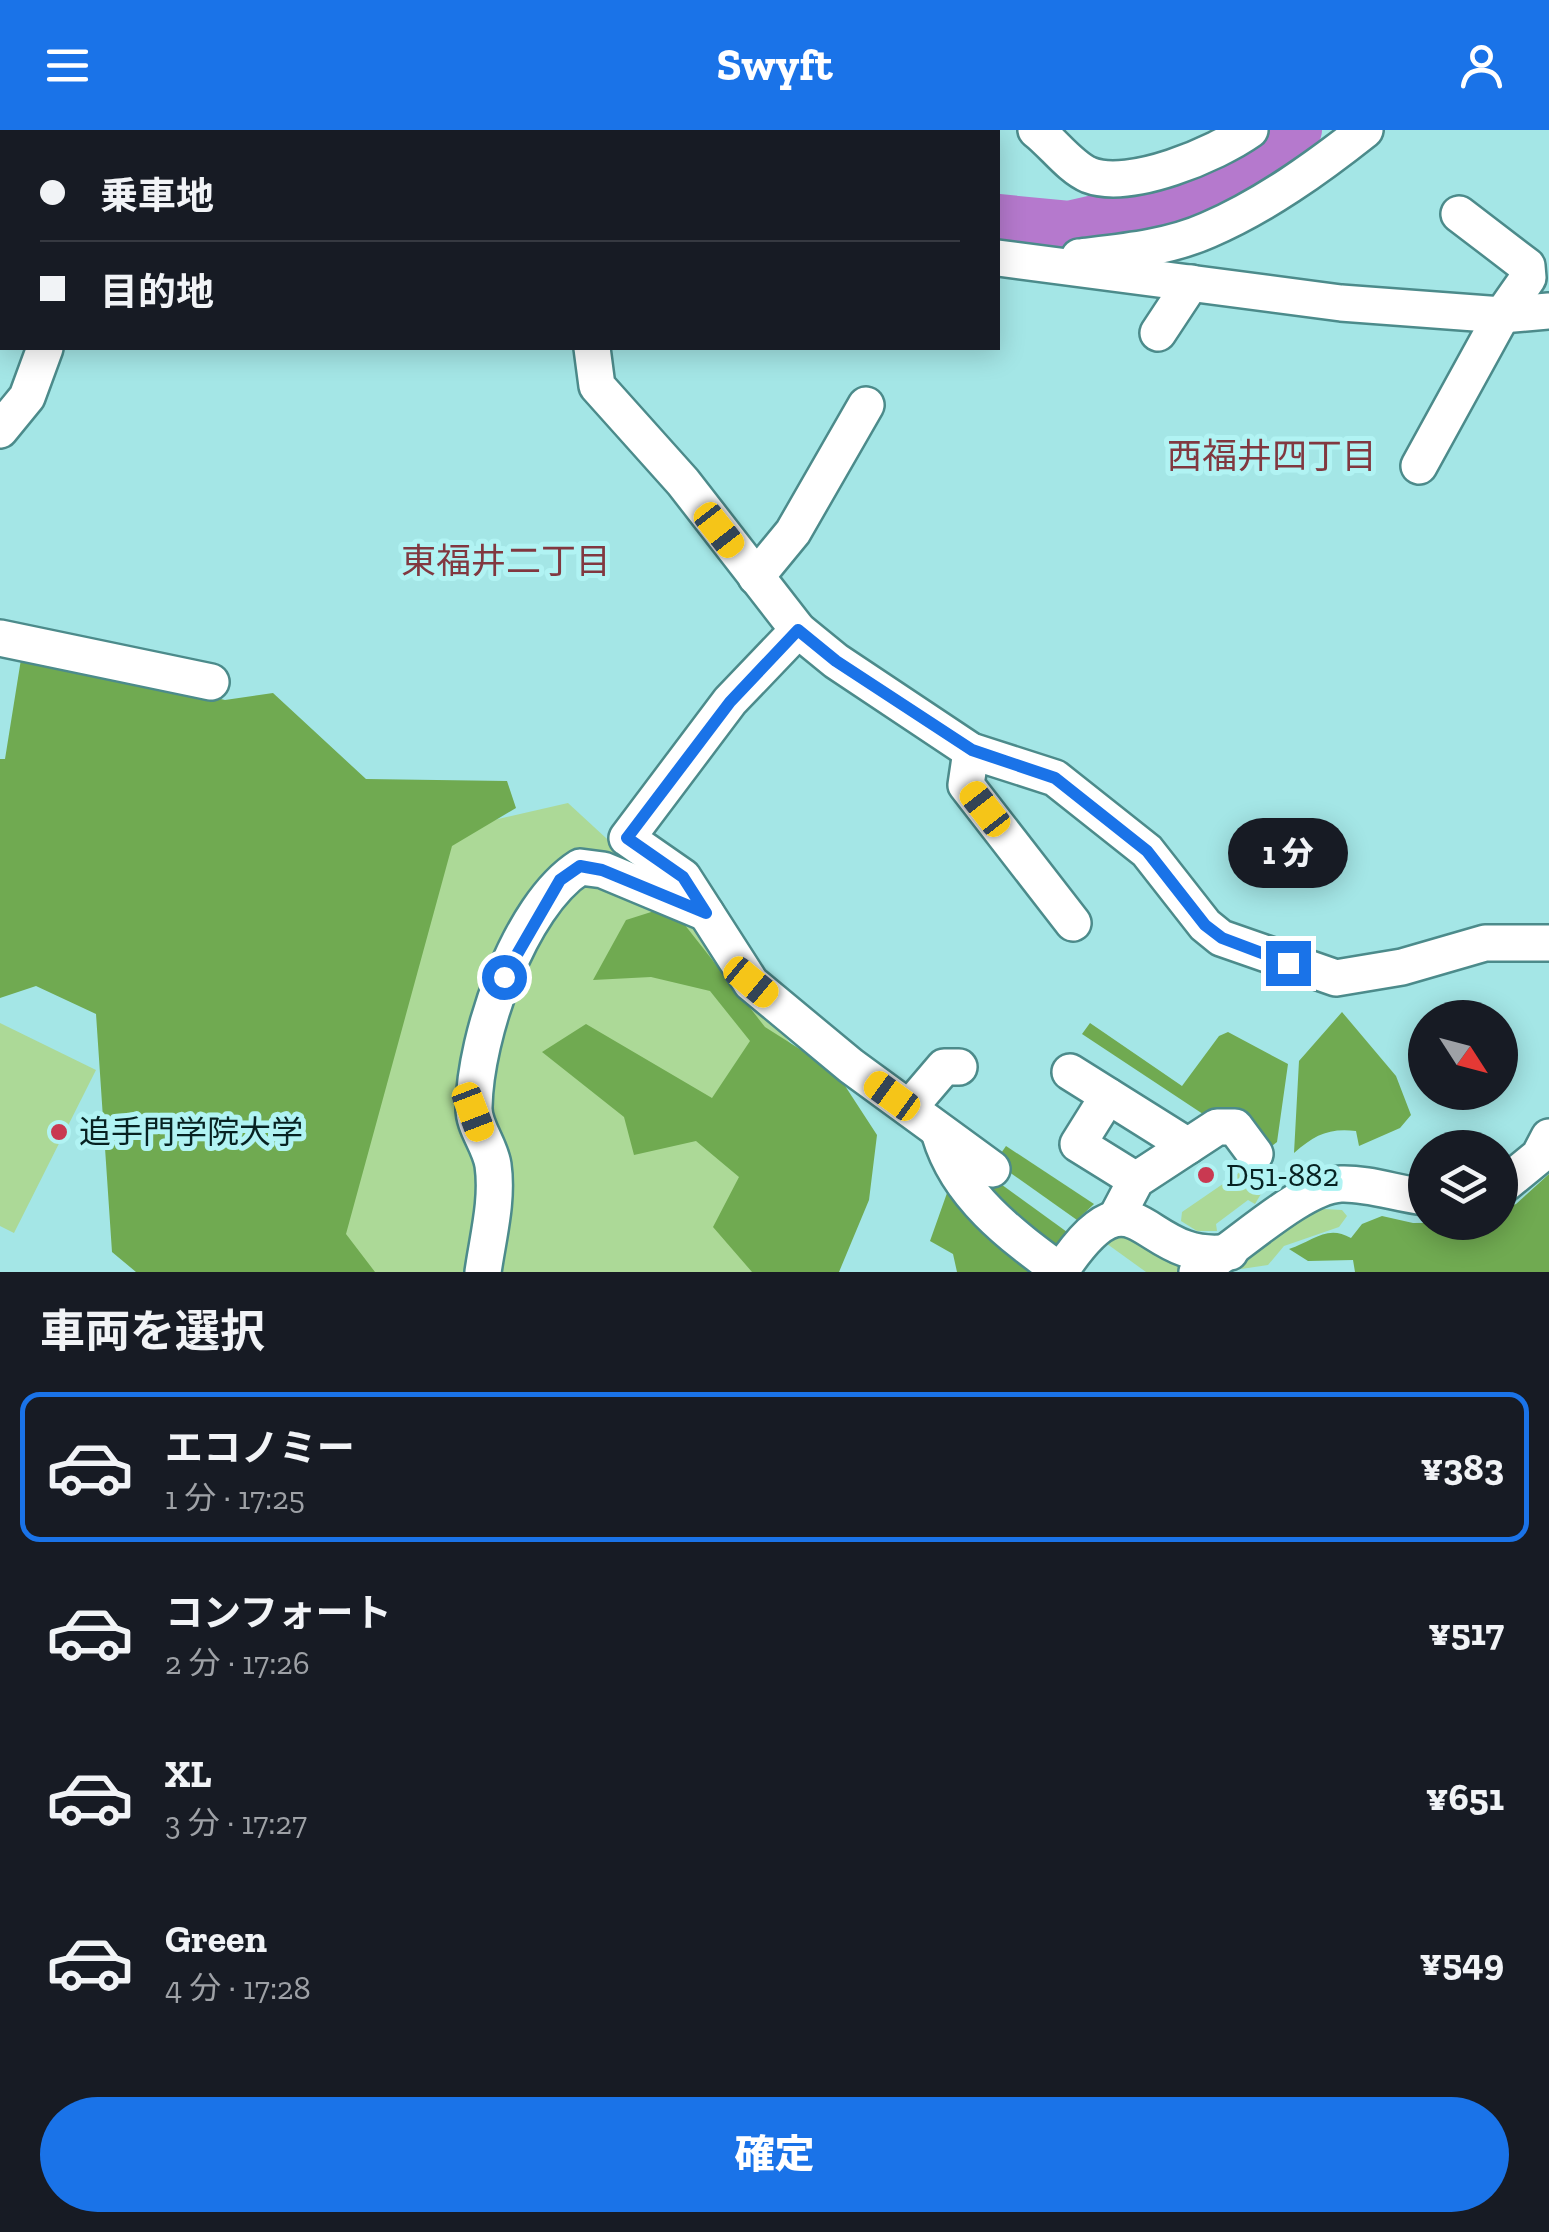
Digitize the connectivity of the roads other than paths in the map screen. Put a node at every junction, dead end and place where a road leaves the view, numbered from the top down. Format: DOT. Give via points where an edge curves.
graph roads {
  1 [pos="1036,130"];
  2 [pos="1250,130"];
  3 [pos="1365,130"];
  4 [pos="1459,214"];
  5 [pos="1165,243"];
  6 [pos="1000,258"];
  7 [pos="1000,258"];
  8 [pos="1176,282"];
  9 [pos="1549,311"];
  10 [pos="1502,316"];
  11 [pos="1158,334"];
  12 [pos="45,350"];
  13 [pos="592,350"];
  14 [pos="866,405"];
  15 [pos="0,430"];
  16 [pos="1419,466"];
  17 [pos="756,577"];
  18 [pos="798,630"];
  19 [pos="0,638"];
  20 [pos="211,682"];
  21 [pos="972,750"];
  22 [pos="706,913"];
  23 [pos="1074,924"];
  24 [pos="1549,942"];
  25 [pos="958,1066"];
  26 [pos="1070,1072"];
  27 [pos="1108,1096"];
  28 [pos="909,1108"];
  29 [pos="938,1129"];
  30 [pos="1549,1137"];
  31 [pos="1188,1146"];
  32 [pos="1254,1154"];
  33 [pos="992,1169"];
  34 [pos="1518,1173"];
  35 [pos="1136,1180"];
  36 [pos="1408,1194"];
  37 [pos="1116,1218"];
  38 [pos="1231,1252"];
  39 [pos="1060,1271"];
  40 [pos="483,1272"];
  41 [pos="1197,1272"];
  1 -- 2 [label="street" via="1088,174 1119,181 1173,167"];
  3 -- 5 [label="street" via="1255,206 1205,232"];
  4 -- 10 [label="street" via="1527,266 1528,278"];
  5 -- 6 [label="street" via="1080,257"];
  5 -- 8 [label="street"];
  7 -- 8 [label="street"];
  8 -- 10 [label="street"];
  8 -- 11 [label="street"];
  9 -- 10 [label="street"];
  10 -- 16 [label="street"];
  12 -- 15 [label="street" via="27,397"];
  13 -- 17 [label="street" via="597,386"];
  14 -- 17 [label="street" via="794,532"];
  17 -- 18 [label="street"];
  18 -- 21 [label="street"];
  18 -- 22 [label="street" via="730,702 627,838 683,877"];
  19 -- 20 [label="street"];
  21 -- 23 [label="street" via="966,785"];
  21 -- 24 [label="street" via="1055,778 1147,851 1213,932 1314,974 1361,976 1485,943"];
  22 -- 28 [label="street" via="751,982"];
  22 -- 40 [label="street" via="580,866 560,880 533,923 504,977 480,1047 473,1112 492,1163 494,1201"];
  25 -- 28 [label="street" via="944,1068"];
  26 -- 27 [label="street"];
  27 -- 31 [label="street"];
  27 -- 35 [label="street" via="1078,1144"];
  28 -- 29 [label="street"];
  29 -- 33 [label="street"];
  29 -- 39 [label="street" via="952,1164 989,1216"];
  30 -- 34 [label="street"];
  31 -- 32 [label="street" via="1217,1127 1235,1127"];
  31 -- 35 [label="street"];
  35 -- 37 [label="street"];
  36 -- 38 [label="street" via="1327,1187"];
  37 -- 38 [label="street" via="1187,1252"];
  37 -- 39 [label="street" via="1093,1227"];
  38 -- 41 [label="street"];
}
